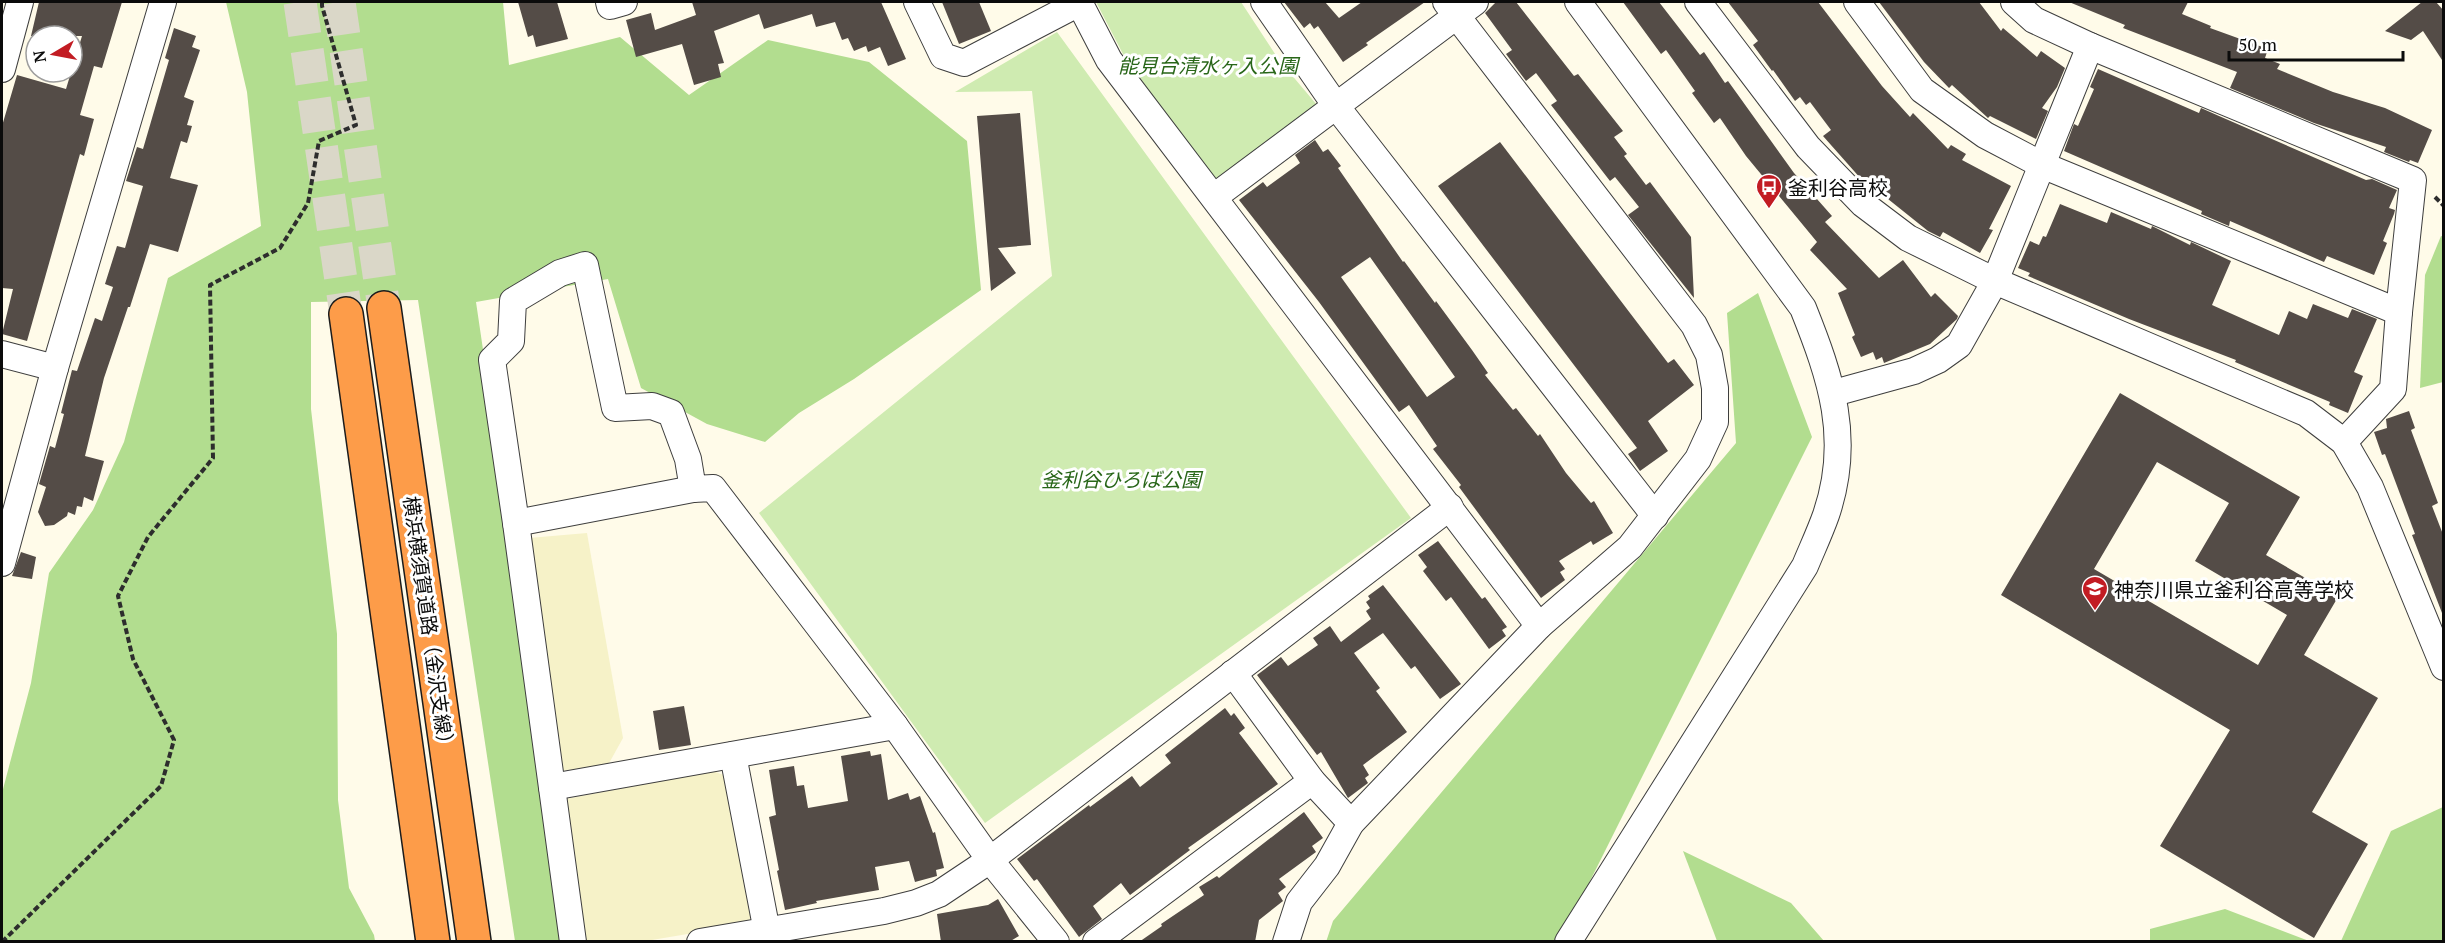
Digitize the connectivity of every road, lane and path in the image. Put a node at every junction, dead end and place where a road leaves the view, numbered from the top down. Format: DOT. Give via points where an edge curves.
graph roads {
  1 [pos="20,2"];
  2 [pos="163,2"];
  3 [pos="322,2"];
  4 [pos="609,2"];
  5 [pos="624,2"];
  6 [pos="917,2"];
  7 [pos="1079,2"];
  8 [pos="1264,2"];
  9 [pos="1578,2"];
  10 [pos="1698,2"];
  11 [pos="1857,2"];
  12 [pos="2014,2"];
  13 [pos="1459,6"];
  14 [pos="2090,46"];
  15 [pos="2,69"];
  16 [pos="1336,106"];
  17 [pos="2042,165"];
  18 [pos="1214,197"];
  19 [pos="1995,280"];
  20 [pos="384,308"];
  21 [pos="2399,312"];
  22 [pos="346,314"];
  23 [pos="2,354"];
  24 [pos="55,368"];
  25 [pos="1834,393"];
  26 [pos="2344,442"];
  27 [pos="693,489"];
  28 [pos="11,491"];
  29 [pos="1450,507"];
  30 [pos="1655,516"];
  31 [pos="516,523"];
  32 [pos="2,563"];
  33 [pos="1539,626"];
  34 [pos="2444,667"];
  35 [pos="1233,673"];
  36 [pos="895,726"];
  37 [pos="733,755"];
  38 [pos="1312,781"];
  39 [pos="552,787"];
  40 [pos="1351,823"];
  41 [pos="990,860"];
  42 [pos="768,935"];
  43 [pos="2,942"];
  44 [pos="433,942"];
  45 [pos="474,942"];
  46 [pos="573,942"];
  47 [pos="700,942"];
  48 [pos="1056,942"];
  49 [pos="1096,942"];
  50 [pos="1286,942"];
  51 [pos="1568,942"];
  1 -- 15 [label="street"];
  2 -- 24 [label="street"];
  3 -- 43 [label="path" via="356,125 319,141 308,203 280,248 210,285 213,458 148,537 118,596 132,659 174,740 161,786"];
  4 -- 5 [label="street" via="610,6"];
  6 -- 7 [label="street" via="943,56 964,63"];
  7 -- 18 [label="street" via="1109,60"];
  8 -- 16 [label="street"];
  9 -- 25 [label="street" via="1803,308"];
  10 -- 19 [label="street" via="1808,147 1863,204 1908,238"];
  11 -- 17 [label="street" via="1922,90 1985,135"];
  12 -- 14 [label="street" via="2034,20"];
  13 -- 16 [label="street"];
  13 -- 30 [label="street" via="1694,325 1709,355 1715,388 1715,422 1698,459"];
  14 -- 17 [label="street"];
  14 -- 21 [label="street" via="2413,180"];
  16 -- 18 [label="street"];
  16 -- 30 [label="street"];
  17 -- 19 [label="street"];
  17 -- 21 [label="street"];
  18 -- 29 [label="street"];
  19 -- 25 [label="street" via="1959,345 1938,360 1914,371"];
  19 -- 26 [label="street" via="2306,413"];
  20 -- 45 [label="highway, 横浜横須賀道路（金沢支線）"];
  21 -- 26 [label="street" via="2394,388"];
  22 -- 44 [label="highway, 横浜横須賀道路（金沢支線）"];
  23 -- 24 [label="street"];
  24 -- 28 [label="street"];
  25 -- 51 [label="street" via="1839,441 1835,478 1827,514 1804,566"];
  26 -- 34 [label="street" via="2370,488"];
  27 -- 31 [label="street"];
  27 -- 31 [label="street" via="688,459 671,413 652,406 615,408 585,265 560,273 513,301 512,341 492,360"];
  27 -- 36 [label="street" via="713,488"];
  28 -- 32 [label="street"];
  29 -- 33 [label="street"];
  29 -- 35 [label="street"];
  30 -- 33 [label="street" via="1630,547"];
  31 -- 39 [label="street"];
  33 -- 40 [label="street"];
  35 -- 38 [label="street"];
  35 -- 41 [label="street"];
  36 -- 37 [label="street"];
  36 -- 41 [label="street"];
  37 -- 39 [label="street"];
  37 -- 42 [label="street"];
  38 -- 40 [label="street"];
  38 -- 49 [label="street"];
  39 -- 46 [label="street"];
  40 -- 50 [label="street" via="1327,866 1299,902"];
  41 -- 42 [label="street" via="939,894 916,903"];
  41 -- 48 [label="street"];
  42 -- 47 [label="street"];
}
